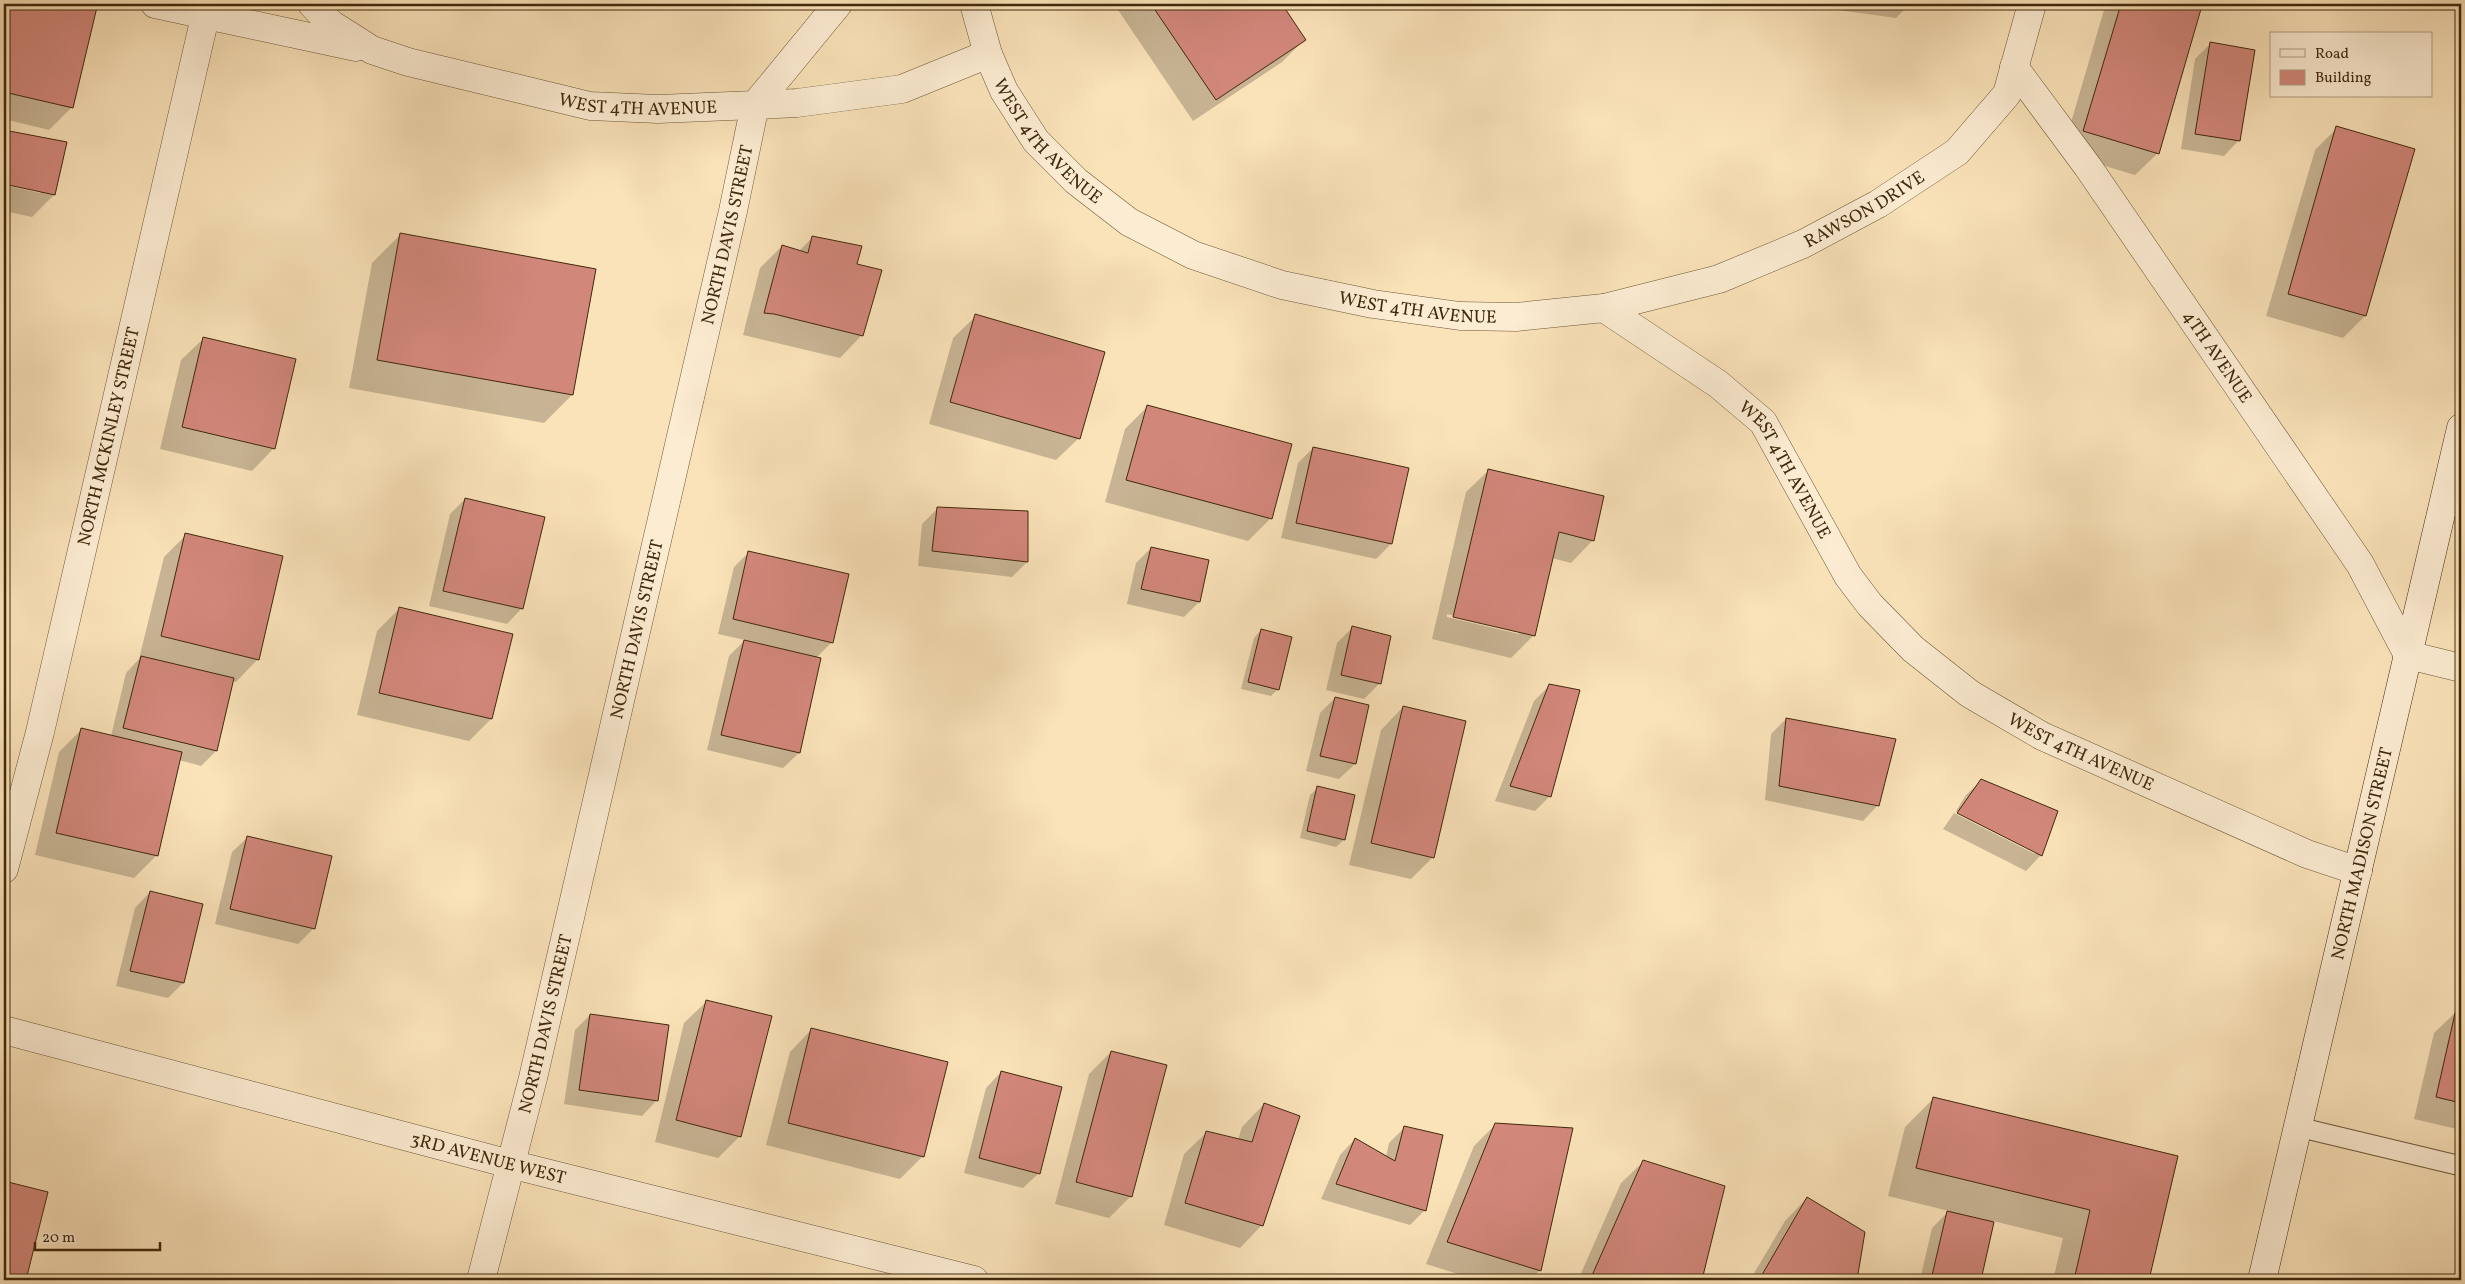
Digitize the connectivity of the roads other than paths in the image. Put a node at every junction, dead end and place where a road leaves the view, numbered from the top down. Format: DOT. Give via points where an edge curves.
graph roads {
  1 [pos="155,4"];
  2 [pos="312,4"];
  3 [pos="838,4"];
  4 [pos="974,4"];
  5 [pos="2032,4"];
  6 [pos="207,10"];
  7 [pos="372,50"];
  8 [pos="988,54"];
  9 [pos="2014,67"];
  10 [pos="755,105"];
  11 [pos="1604,308"];
  12 [pos="2461,428"];
  13 [pos="2408,654"];
  14 [pos="2461,668"];
  15 [pos="4,869"];
  16 [pos="2358,871"];
  17 [pos="4,1030"];
  18 [pos="2298,1127"];
  19 [pos="510,1164"];
  20 [pos="2461,1166"];
  21 [pos="481,1280"];
  22 [pos="974,1280"];
  23 [pos="2262,1280"];
  1 -- 6 [label="street, WEST 4TH AVENUE"];
  2 -- 7 [label="street, WEST 4TH AVENUE" via="332,24"];
  3 -- 10 [label="street, NORTH DAVIS STREET"];
  4 -- 8 [label="street"];
  5 -- 9 [label="street, RAWSON DRIVE"];
  6 -- 7 [label="street, WEST 4TH AVENUE"];
  6 -- 15 [label="street, NORTH MCKINLEY STREET" via="40,732"];
  7 -- 10 [label="street, WEST 4TH AVENUE" via="408,62 590,106 658,109"];
  8 -- 10 [label="street, WEST 4TH AVENUE" via="902,89"];
  8 -- 11 [label="street, WEST 4TH AVENUE" via="1004,91 1036,141 1076,181 1129,222 1193,255 1282,285 1373,304 1460,316 1516,318"];
  9 -- 11 [label="street, RAWSON DRIVE" via="2007,94 1958,152 1878,204 1804,244 1719,279"];
  9 -- 13 [label="street, 4TH AVENUE" via="2088,167 2360,564"];
  10 -- 19 [label="street, NORTH DAVIS STREET" via="533,1078"];
  11 -- 16 [label="street, WEST 4TH AVENUE" via="1718,384 1763,422 1848,576 1870,606 1913,649 1970,694 2042,736 2307,854"];
  12 -- 13 [label="street, NORTH MADISON STREET"];
  13 -- 14 [label="street"];
  13 -- 16 [label="street, NORTH MADISON STREET"];
  16 -- 18 [label="street, NORTH MADISON STREET"];
  17 -- 19 [label="street, 3RD AVENUE WEST"];
  18 -- 20 [label="lane"];
  18 -- 23 [label="street, NORTH MADISON STREET"];
  19 -- 21 [label="street, NORTH DAVIS STREET"];
  19 -- 22 [label="street, 3RD AVENUE WEST"];
}
